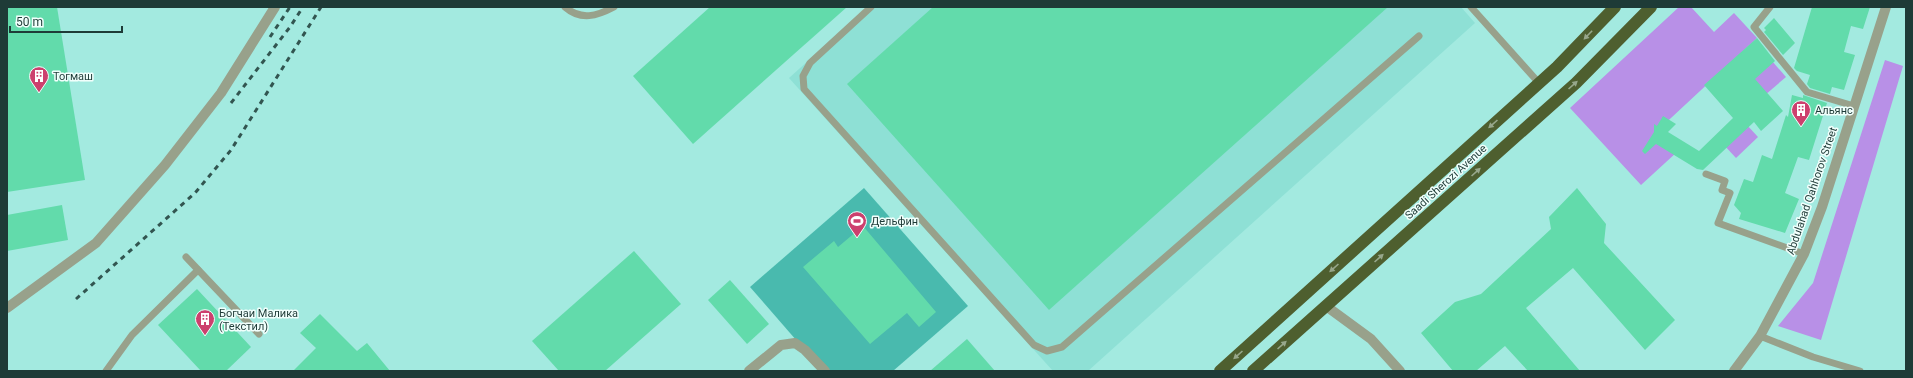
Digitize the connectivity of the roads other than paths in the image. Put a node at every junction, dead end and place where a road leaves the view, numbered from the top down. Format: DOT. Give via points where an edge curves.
graph roads {
  1 [pos="275,7"];
  2 [pos="565,7"];
  3 [pos="614,7"];
  4 [pos="871,7"];
  5 [pos="1471,7"];
  6 [pos="1615,7"];
  7 [pos="1651,7"];
  8 [pos="1770,7"];
  9 [pos="1886,7"];
  10 [pos="1419,36"];
  11 [pos="1539,83"];
  12 [pos="1854,106"];
  13 [pos="1706,174"];
  14 [pos="1804,254"];
  15 [pos="186,257"];
  16 [pos="198,270"];
  17 [pos="1326,306"];
  18 [pos="7,308"];
  19 [pos="259,334"];
  20 [pos="1760,336"];
  21 [pos="106,371"];
  22 [pos="748,371"];
  23 [pos="825,371"];
  24 [pos="1220,371"];
  25 [pos="1253,371"];
  26 [pos="1400,371"];
  27 [pos="1734,371"];
  28 [pos="1860,371"];
  1 -- 18 [label="street" via="221,93 165,165 96,243"];
  2 -- 3 [label="lane" via="574,15 597,16"];
  4 -- 10 [label="lane" via="810,63 803,76 804,89 1034,345 1047,351 1062,347"];
  5 -- 11 [label="lane"];
  6 -- 11 [label="highway, Saadi Sherozi Avenue, one-way"];
  17 -- 7 [label="highway, Saadi Sherozi Avenue, one-way" via="1576,83"];
  8 -- 12 [label="lane" via="1754,27 1807,92"];
  9 -- 12 [label="street, Abdulahad Qahhorov Street"];
  11 -- 24 [label="highway, Saadi Sherozi Avenue, one-way"];
  12 -- 14 [label="street, Abdulahad Qahhorov Street"];
  13 -- 14 [label="lane" via="1725,181 1722,190 1730,193 1718,223"];
  14 -- 20 [label="street, Abdulahad Qahhorov Street"];
  15 -- 16 [label="lane"];
  16 -- 19 [label="lane"];
  16 -- 21 [label="lane" via="132,335"];
  25 -- 17 [label="highway, Saadi Sherozi Avenue, one-way"];
  17 -- 26 [label="street" via="1371,339"];
  20 -- 27 [label="street, Abdulahad Qahhorov Street"];
  20 -- 28 [label="lane" via="1813,357"];
  22 -- 23 [label="street" via="782,345 795,343"];
}
